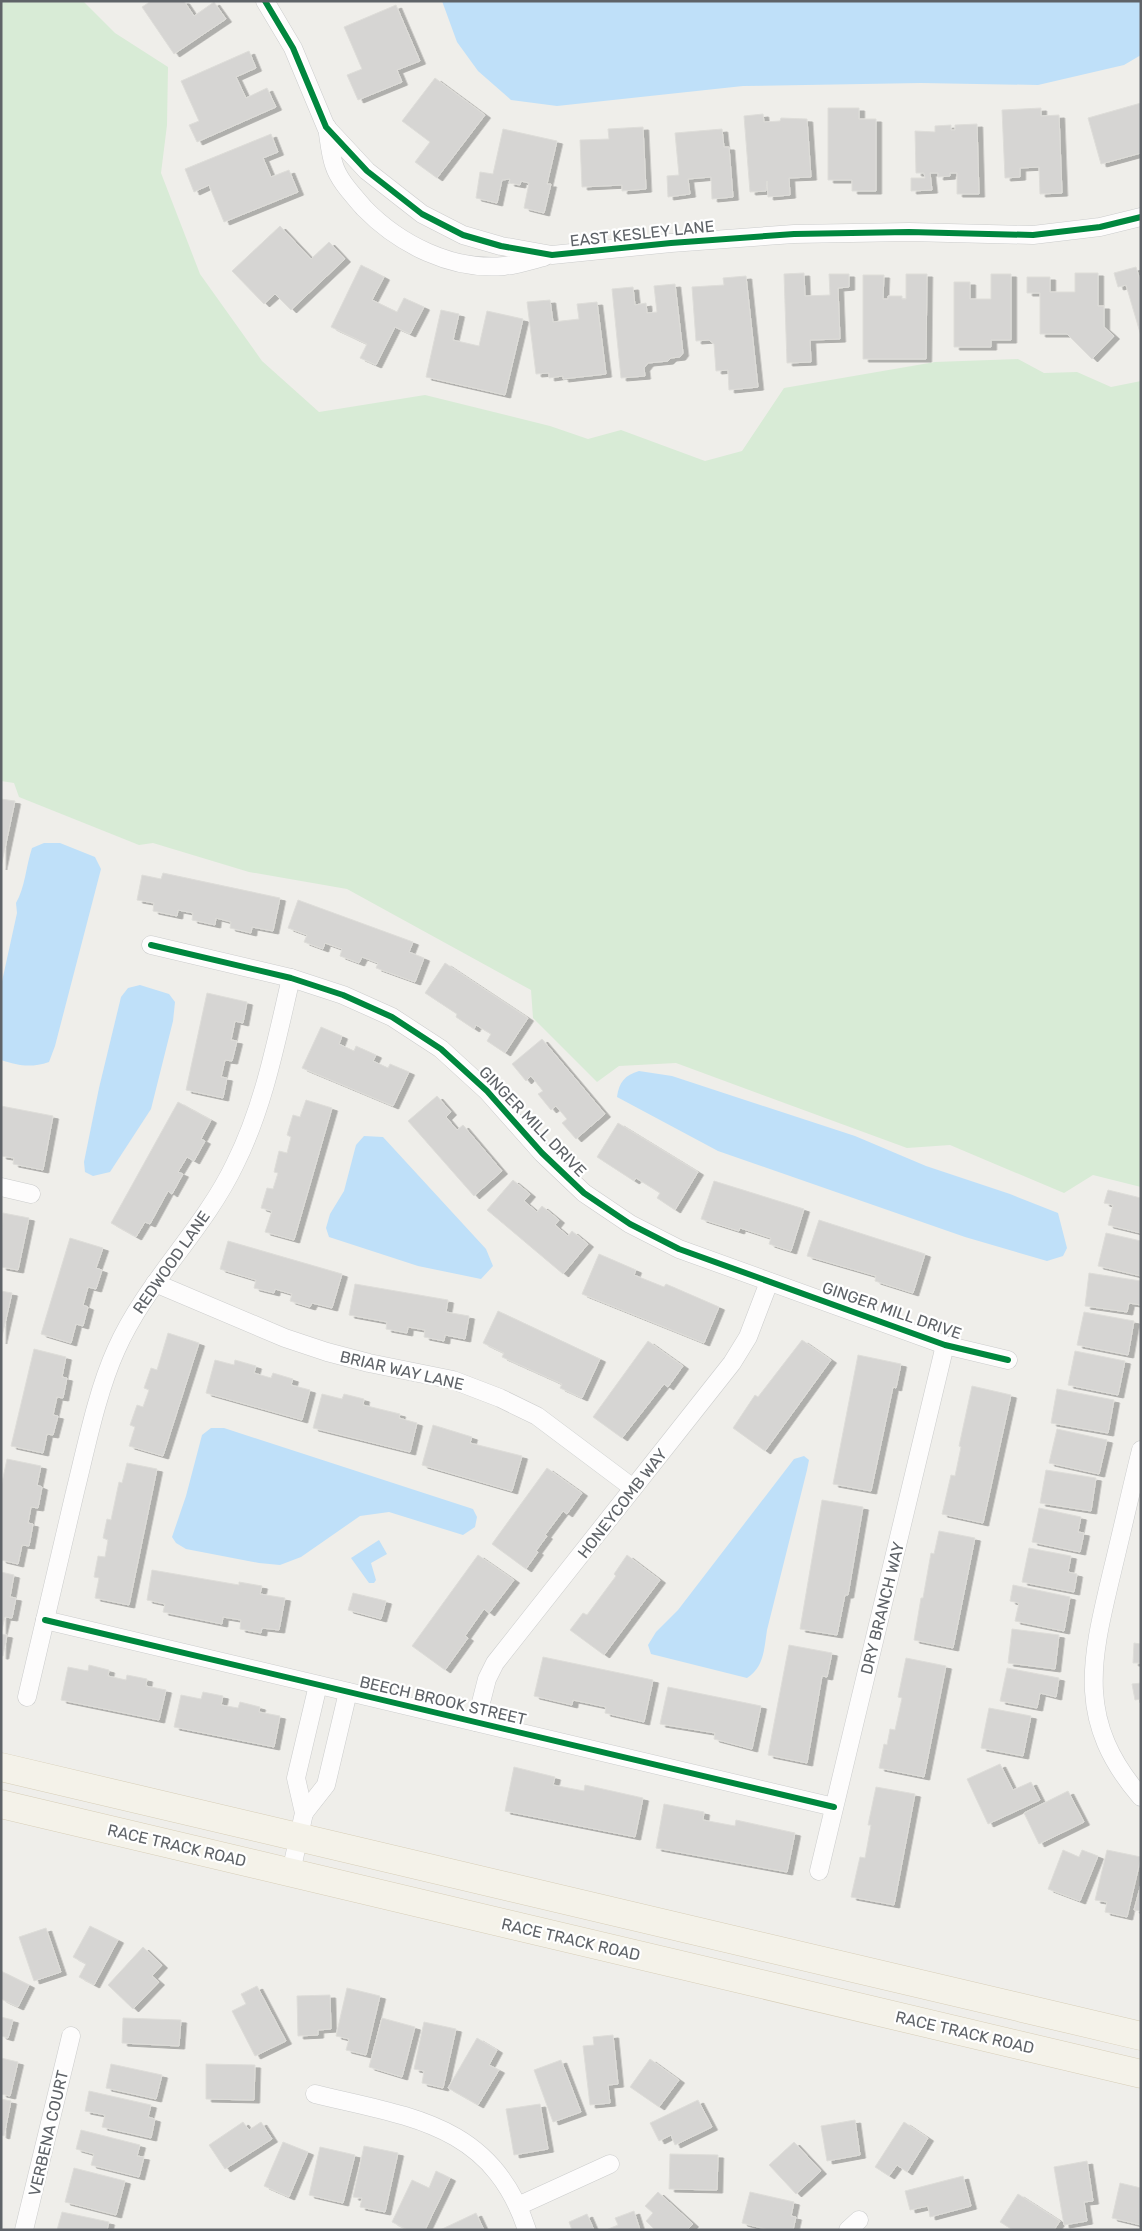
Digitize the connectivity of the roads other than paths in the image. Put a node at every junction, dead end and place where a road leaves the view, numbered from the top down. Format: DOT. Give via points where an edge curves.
graph roads {
  1 [pos="265,1"];
  2 [pos="326,127"];
  3 [pos="1141,217"];
  4 [pos="552,255"];
  5 [pos="151,945"];
  6 [pos="291,978"];
  7 [pos="1,1187"];
  8 [pos="31,1194"];
  9 [pos="769,1282"];
  10 [pos="155,1283"];
  11 [pos="945,1345"];
  12 [pos="1008,1360"];
  13 [pos="1141,1450"];
  14 [pos="633,1488"];
  15 [pos="45,1620"];
  16 [pos="318,1685"];
  17 [pos="348,1692"];
  18 [pos="27,1697"];
  19 [pos="476,1722"];
  20 [pos="1,1767"];
  21 [pos="1141,1797"];
  22 [pos="1,1804"];
  23 [pos="834,1807"];
  24 [pos="301,1826"];
  25 [pos="819,1871"];
  26 [pos="292,1872"];
  27 [pos="71,2036"];
  28 [pos="1141,2036"];
  29 [pos="1141,2074"];
  30 [pos="315,2094"];
  31 [pos="610,2164"];
  32 [pos="518,2206"];
  33 [pos="24,2230"];
  34 [pos="527,2230"];
  1 -- 2 [label="street, EAST KESLEY LANE" via="293,48"];
  2 -- 4 [label="street, EAST KESLEY LANE" via="367,171 422,214 463,235"];
  2 -- 4 [label="street" via="334,165 343,182 369,212 403,240 450,261 477,265 503,266"];
  3 -- 4 [label="street, EAST KESLEY LANE" via="1100,227 1033,235 794,234"];
  5 -- 6 [label="street, GINGER MILL DRIVE"];
  6 -- 9 [label="street, GINGER MILL DRIVE" via="343,995 392,1017 440,1049 487,1091 542,1154 584,1193 630,1224 678,1249"];
  6 -- 10 [label="street, REDWOOD LANE" via="268,1078 235,1165 204,1217"];
  7 -- 8 [label="street"];
  9 -- 11 [label="street, GINGER MILL DRIVE"];
  9 -- 14 [label="street, HONEYCOMB WAY" via="748,1337 732,1363"];
  10 -- 14 [label="street, BRIAR WAY LANE" via="284,1338 369,1363 453,1380 500,1398 537,1416"];
  10 -- 15 [label="street, REDWOOD LANE" via="142,1300 115,1351 90,1429"];
  11 -- 12 [label="street, GINGER MILL DRIVE"];
  11 -- 23 [label="street, DRY BRANCH WAY"];
  13 -- 21 [label="street" via="1098,1632 1093,1674 1102,1732 1114,1759"];
  14 -- 19 [label="street, HONEYCOMB WAY" via="495,1663 486,1679"];
  15 -- 16 [label="street, BEECH BROOK STREET"];
  15 -- 18 [label="street, REDWOOD LANE"];
  16 -- 17 [label="street, BEECH BROOK STREET"];
  16 -- 24 [label="street" via="296,1778"];
  17 -- 19 [label="street, BEECH BROOK STREET"];
  17 -- 24 [label="street" via="326,1785"];
  19 -- 23 [label="street, BEECH BROOK STREET"];
  20 -- 24 [label="main road"];
  22 -- 26 [label="main road, RACE TRACK ROAD"];
  23 -- 25 [label="street, DRY BRANCH WAY"];
  24 -- 26 [label="street"];
  24 -- 28 [label="main road" via="790,1952"];
  26 -- 29 [label="main road, RACE TRACK ROAD"];
  27 -- 33 [label="street, VERBENA COURT"];
  30 -- 32 [label="street" via="421,2120 446,2130 489,2162"];
  31 -- 32 [label="street"];
  32 -- 34 [label="street"];
}
